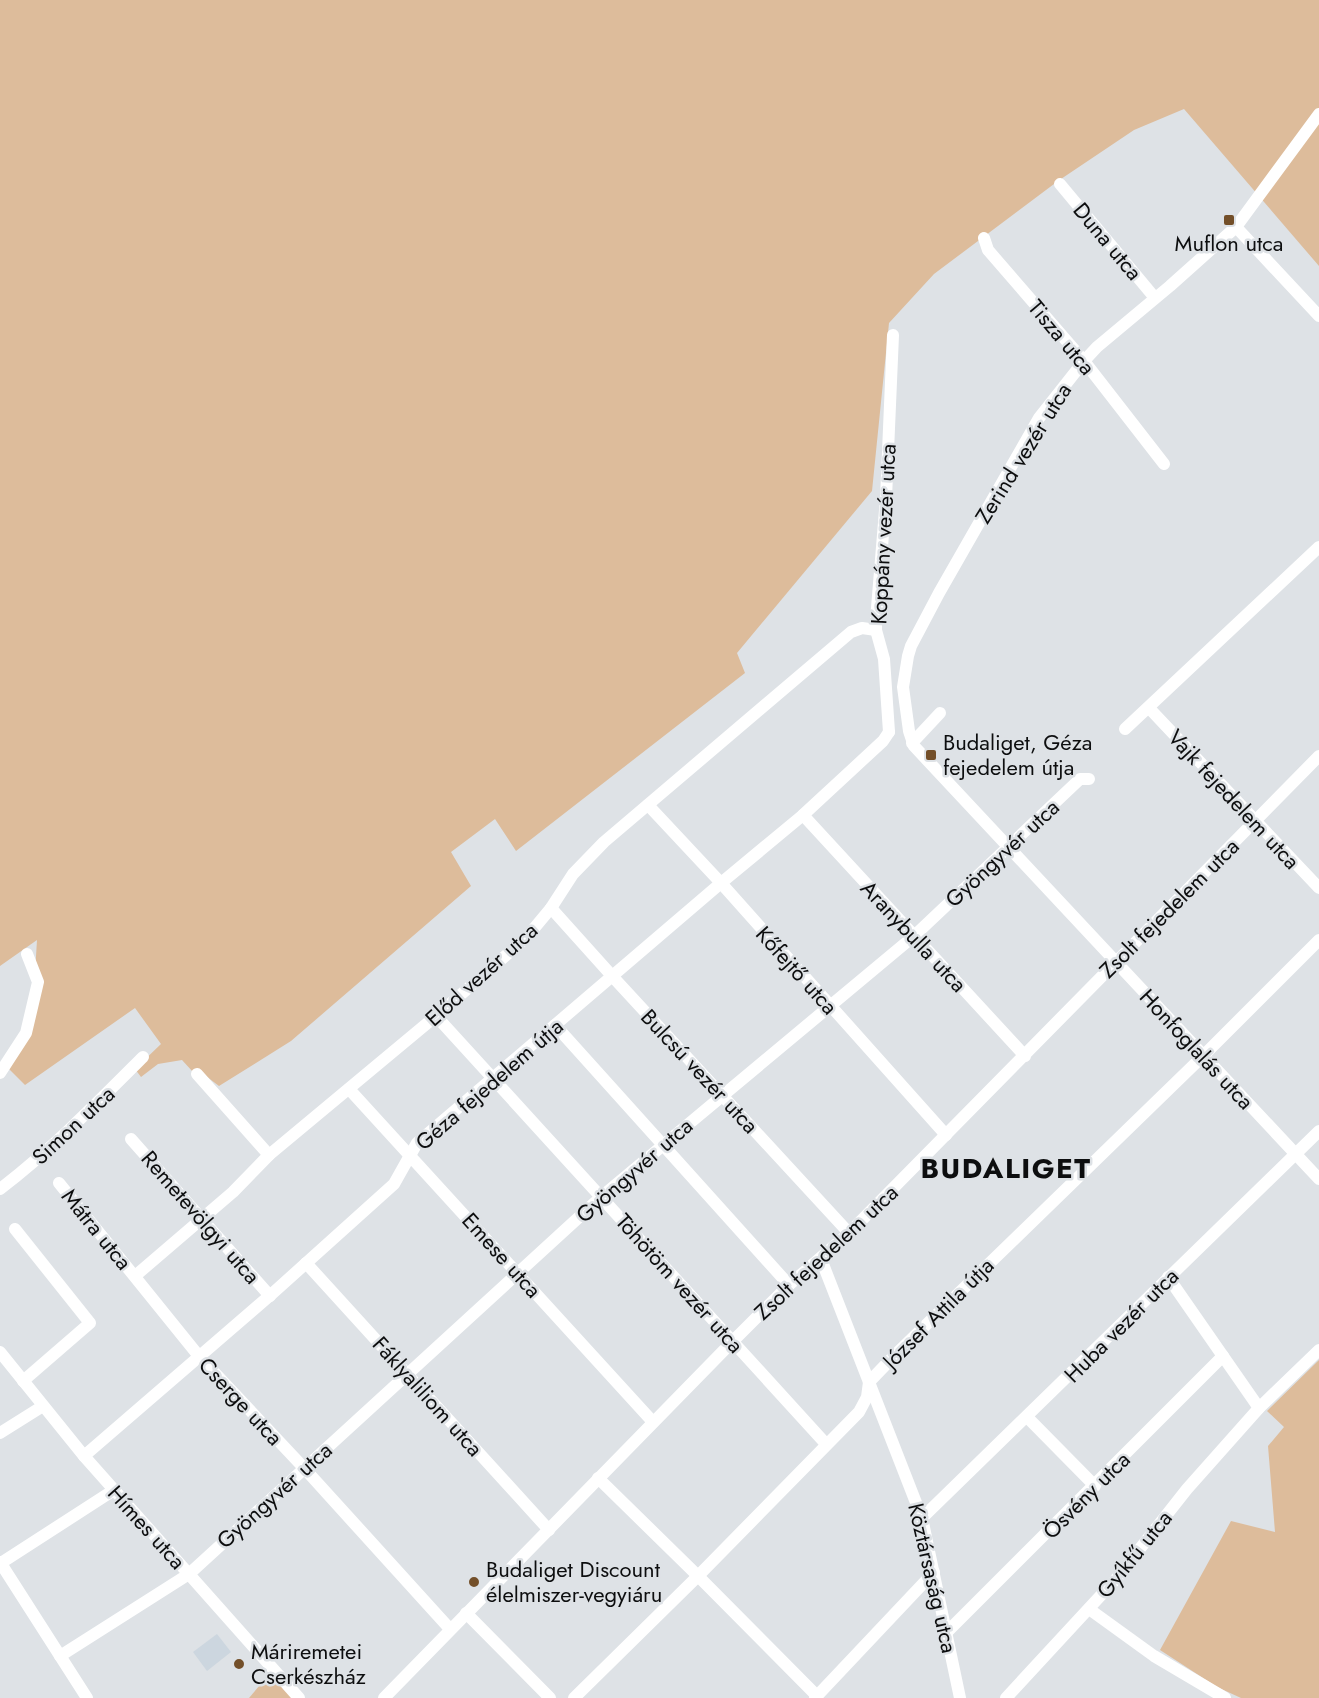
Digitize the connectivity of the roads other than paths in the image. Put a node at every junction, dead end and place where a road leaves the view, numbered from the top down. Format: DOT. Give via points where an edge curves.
graph roads {
  1 [pos="1319,114"];
  2 [pos="1060,184"];
  3 [pos="1236,227"];
  4 [pos="984,237"];
  5 [pos="1155,298"];
  6 [pos="1319,316"];
  7 [pos="893,335"];
  8 [pos="1083,361"];
  9 [pos="1164,464"];
  10 [pos="1319,547"];
  11 [pos="876,630"];
  12 [pos="1149,708"];
  13 [pos="940,713"];
  14 [pos="1125,729"];
  15 [pos="889,732"];
  16 [pos="911,737"];
  17 [pos="1319,756"];
  18 [pos="1089,778"];
  19 [pos="648,805"];
  20 [pos="803,815"];
  21 [pos="1256,821"];
  22 [pos="1008,848"];
  23 [pos="721,883"];
  24 [pos="1319,888"];
  25 [pos="551,908"];
  26 [pos="914,936"];
  27 [pos="1319,940"];
  28 [pos="27,954"];
  29 [pos="1115,963"];
  30 [pos="612,977"];
  31 [pos="829,1006"];
  32 [pos="436,1016"];
  33 [pos="555,1025"];
  34 [pos="1025,1056"];
  35 [pos="1203,1056"];
  36 [pos="143,1057"];
  37 [pos="0,1073"];
  38 [pos="197,1074"];
  39 [pos="494,1078"];
  40 [pos="349,1089"];
  41 [pos="723,1095"];
  42 [pos="1319,1131"];
  43 [pos="946,1136"];
  44 [pos="132,1139"];
  45 [pos="663,1144"];
  46 [pos="1296,1154"];
  47 [pos="269,1155"];
  48 [pos="410,1155"];
  49 [pos="1319,1179"];
  50 [pos="59,1182"];
  51 [pos="0,1189"];
  52 [pos="601,1197"];
  53 [pos="201,1219"];
  54 [pos="15,1228"];
  55 [pos="849,1233"];
  56 [pos="821,1259"];
  57 [pos="306,1263"];
  58 [pos="518,1272"];
  59 [pos="135,1275"];
  60 [pos="1168,1278"];
  61 [pos="789,1285"];
  62 [pos="270,1296"];
  63 [pos="733,1341"];
  64 [pos="1319,1350"];
  65 [pos="0,1352"];
  66 [pos="198,1356"];
  67 [pos="1223,1356"];
  68 [pos="408,1373"];
  69 [pos="23,1381"];
  70 [pos="870,1382"];
  71 [pos="43,1406"];
  72 [pos="1259,1408"];
  73 [pos="1027,1418"];
  74 [pos="653,1422"];
  75 [pos="0,1433"];
  76 [pos="826,1444"];
  77 [pos="84,1456"];
  78 [pos="304,1468"];
  79 [pos="598,1478"];
  80 [pos="1095,1486"];
  81 [pos="114,1490"];
  82 [pos="922,1518"];
  83 [pos="549,1530"];
  84 [pos="0,1562"];
  85 [pos="933,1572"];
  86 [pos="189,1574"];
  87 [pos="698,1576"];
  88 [pos="1089,1609"];
  89 [pos="466,1613"];
  90 [pos="450,1629"];
  91 [pos="947,1632"];
  92 [pos="60,1656"];
  93 [pos="816,1697"];
  94 [pos="87,1698"];
  95 [pos="299,1698"];
  96 [pos="384,1698"];
  97 [pos="550,1698"];
  98 [pos="574,1698"];
  99 [pos="960,1698"];
  100 [pos="1006,1698"];
  101 [pos="1225,1698"];
  1 -- 3 [label="street, Zerind vezér utca"];
  2 -- 5 [label="street, Duna utca"];
  3 -- 5 [label="street, Zerind vezér utca"];
  3 -- 6 [label="street"];
  4 -- 8 [label="street, Tisza utca" via="988,250"];
  5 -- 8 [label="street, Zerind vezér utca"];
  7 -- 11 [label="street, Koppány vezér utca"];
  8 -- 9 [label="street, Tisza utca"];
  8 -- 16 [label="street, Zerind vezér utca" via="1039,418 916,636 903,687"];
  10 -- 12 [label="street"];
  11 -- 15 [label="street, Koppány vezér utca" via="885,659"];
  11 -- 19 [label="street, Előd vezér utca" via="862,628 851,632"];
  12 -- 14 [label="street"];
  12 -- 21 [label="street, Vajk fejedelem utca"];
  13 -- 16 [label="street"];
  15 -- 16 [label="street"];
  15 -- 20 [label="street, Géza fejedelem útja"];
  16 -- 22 [label="street, Honfoglalás utca"];
  17 -- 21 [label="street, Zsolt fejedelem utca"];
  18 -- 22 [label="street, Gyöngyvér utca" via="1080,779"];
  19 -- 23 [label="street, Kőfejtő utca"];
  19 -- 25 [label="street, Előd vezér utca" via="573,874"];
  20 -- 23 [label="street, Géza fejedelem útja"];
  20 -- 26 [label="street, Aranybulla utca"];
  21 -- 24 [label="street, Vajk fejedelem utca"];
  21 -- 29 [label="street, Zsolt fejedelem utca"];
  22 -- 26 [label="street, Gyöngyvér utca"];
  22 -- 29 [label="street, Honfoglalás utca"];
  23 -- 30 [label="street, Géza fejedelem útja"];
  23 -- 31 [label="street, Kőfejtő utca"];
  25 -- 30 [label="street, Bulcsú vezér utca"];
  25 -- 32 [label="street, Előd vezér utca" via="526,938"];
  26 -- 31 [label="street, Gyöngyvér utca"];
  26 -- 34 [label="street, Aranybulla utca"];
  27 -- 35 [label="street, József Attila útja"];
  28 -- 37 [label="street" via="38,982 26,1033"];
  29 -- 34 [label="street, Zsolt fejedelem utca"];
  29 -- 35 [label="street, Honfoglalás utca"];
  30 -- 33 [label="street, Géza fejedelem útja"];
  30 -- 41 [label="street, Bulcsú vezér utca"];
  31 -- 41 [label="street, Gyöngyvér utca"];
  31 -- 43 [label="street, Kőfejtő utca"];
  32 -- 39 [label="street, Töhötöm vezér utca"];
  32 -- 40 [label="street, Előd vezér utca"];
  33 -- 39 [label="street, Géza fejedelem útja"];
  33 -- 45 [label="street"];
  34 -- 43 [label="street, Zsolt fejedelem utca"];
  35 -- 46 [label="street, Honfoglalás utca"];
  35 -- 70 [label="street, József Attila útja"];
  36 -- 51 [label="street, Simon utca" via="80,1121"];
  38 -- 47 [label="street"];
  39 -- 48 [label="street, Géza fejedelem útja" via="417,1143"];
  39 -- 52 [label="street, Töhötöm vezér utca"];
  40 -- 47 [label="street, Előd vezér utca"];
  40 -- 48 [label="street, Emese utca"];
  41 -- 45 [label="street, Gyöngyvér utca"];
  41 -- 55 [label="street, Bulcsú vezér utca"];
  42 -- 46 [label="street, Huba vezér utca"];
  43 -- 55 [label="street, Zsolt fejedelem utca"];
  44 -- 53 [label="street, Remetevölgyi utca"];
  45 -- 52 [label="street, Gyöngyvér utca"];
  45 -- 61 [label="street"];
  46 -- 49 [label="street, Honfoglalás utca"];
  46 -- 60 [label="street, Huba vezér utca"];
  47 -- 53 [label="street, Előd vezér utca"];
  48 -- 57 [label="street, Géza fejedelem útja" via="394,1184"];
  48 -- 58 [label="street, Emese utca"];
  50 -- 59 [label="street, Mátra utca"];
  52 -- 58 [label="street, Gyöngyvér utca"];
  52 -- 63 [label="street, Töhötöm vezér utca"];
  53 -- 59 [label="street, Előd vezér utca"];
  53 -- 62 [label="street, Remetevölgyi utca"];
  54 -- 69 [label="street" via="90,1323"];
  55 -- 56 [label="street, Zsolt fejedelem utca"];
  56 -- 61 [label="street, Zsolt fejedelem utca"];
  56 -- 70 [label="street, Köztársaság utca"];
  57 -- 62 [label="street, Géza fejedelem útja"];
  57 -- 68 [label="street, Fáklyaliliom utca"];
  58 -- 68 [label="street, Gyöngyvér utca"];
  58 -- 74 [label="street, Emese utca"];
  59 -- 66 [label="street, Cserge utca"];
  60 -- 67 [label="street"];
  60 -- 73 [label="street, Huba vezér utca"];
  61 -- 63 [label="street, Zsolt fejedelem utca"];
  62 -- 66 [label="street, Géza fejedelem útja"];
  63 -- 74 [label="street, Zsolt fejedelem utca"];
  63 -- 76 [label="street, Töhötöm vezér utca"];
  64 -- 72 [label="street, Gyíkfű utca"];
  65 -- 69 [label="street, Hímes utca"];
  66 -- 77 [label="street, Géza fejedelem útja"];
  66 -- 78 [label="street, Cserge utca"];
  67 -- 72 [label="street"];
  67 -- 80 [label="street, Ösvény utca"];
  68 -- 78 [label="street, Gyöngyvér utca"];
  68 -- 83 [label="street, Fáklyaliliom utca"];
  69 -- 71 [label="street, Hímes utca"];
  70 -- 76 [label="street, József Attila útja" via="859,1412"];
  70 -- 82 [label="street, Köztársaság utca"];
  71 -- 75 [label="street"];
  71 -- 77 [label="street, Hímes utca"];
  72 -- 88 [label="street, Gyíkfű utca"];
  73 -- 80 [label="street"];
  73 -- 82 [label="street, Huba vezér utca"];
  74 -- 79 [label="street, Zsolt fejedelem utca"];
  76 -- 87 [label="street, József Attila útja"];
  77 -- 81 [label="street, Hímes utca"];
  78 -- 86 [label="street, Gyöngyvér utca"];
  78 -- 90 [label="street, Cserge utca"];
  79 -- 83 [label="street, Zsolt fejedelem utca"];
  79 -- 87 [label="street"];
  80 -- 91 [label="street, Ösvény utca"];
  81 -- 84 [label="street"];
  81 -- 86 [label="street, Hímes utca"];
  82 -- 85 [label="street, Köztársaság utca"];
  83 -- 89 [label="street, Zsolt fejedelem utca"];
  84 -- 92 [label="street"];
  85 -- 91 [label="street, Köztársaság utca"];
  85 -- 93 [label="street"];
  86 -- 92 [label="street, Gyöngyvér utca"];
  86 -- 95 [label="street, Hímes utca"];
  87 -- 93 [label="street"];
  87 -- 98 [label="street, József Attila útja"];
  88 -- 100 [label="street, Gyíkfű utca"];
  88 -- 101 [label="street" via="1154,1656"];
  89 -- 90 [label="street, Zsolt fejedelem utca"];
  89 -- 97 [label="street"];
  90 -- 96 [label="street, Zsolt fejedelem utca"];
  91 -- 99 [label="street, Köztársaság utca"];
  92 -- 94 [label="street"];
}
